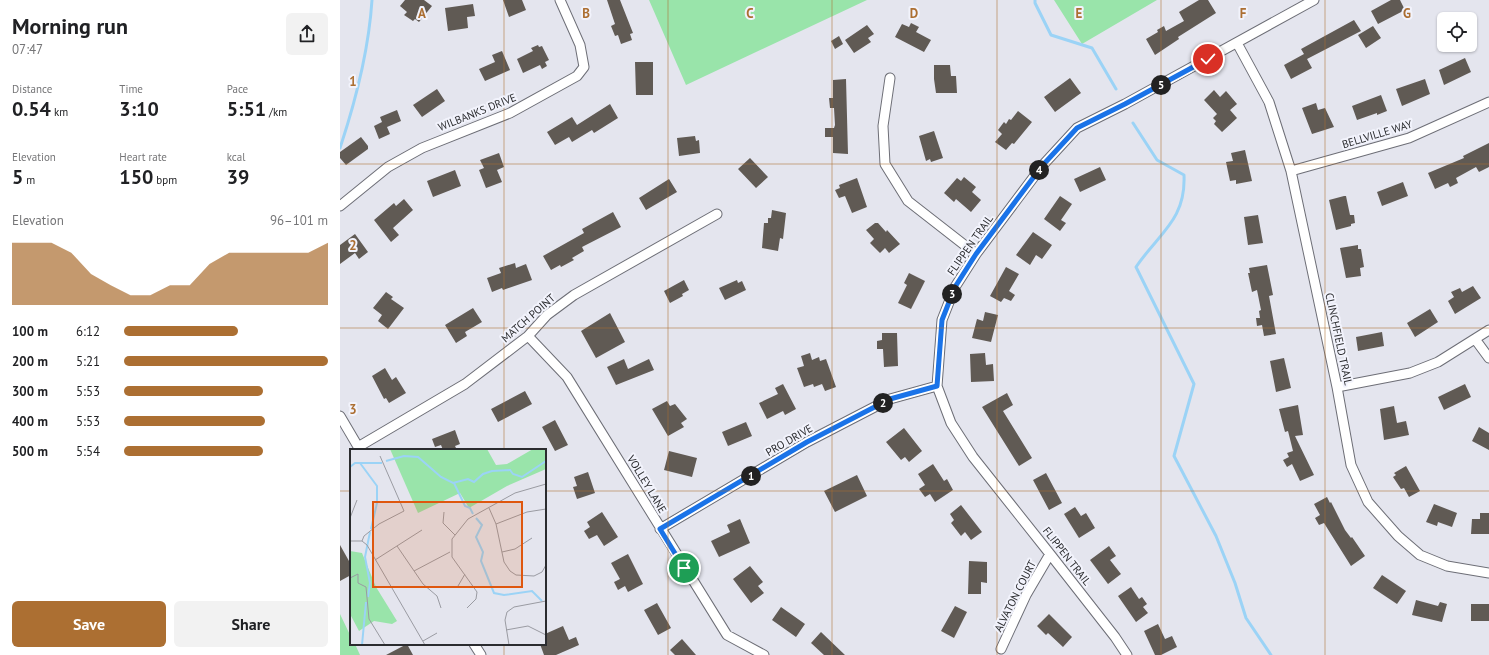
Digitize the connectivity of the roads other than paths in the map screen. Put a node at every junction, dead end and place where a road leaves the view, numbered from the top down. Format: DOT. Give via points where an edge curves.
graph roads {
  1 [pos="560,0"];
  2 [pos="1314,0"];
  3 [pos="1237,43"];
  4 [pos="890,78"];
  5 [pos="1489,102"];
  6 [pos="1291,171"];
  7 [pos="340,206"];
  8 [pos="717,214"];
  9 [pos="976,254"];
  10 [pos="1489,330"];
  11 [pos="528,336"];
  12 [pos="1476,339"];
  13 [pos="1489,358"];
  14 [pos="937,386"];
  15 [pos="1337,387"];
  16 [pos="340,416"];
  17 [pos="359,448"];
  18 [pos="660,529"];
  19 [pos="1050,554"];
  20 [pos="1489,573"];
  21 [pos="475,645"];
  22 [pos="1001,649"];
  23 [pos="481,655"];
  24 [pos="764,655"];
  25 [pos="1126,655"];
  1 -- 7 [label="street, WILBANKS DRIVE" via="580,45 584,67 577,76 510,113 422,148 388,167"];
  2 -- 3 [label="street, FLIPPEN TRAIL"];
  3 -- 6 [label="street, CLINCHFIELD TRAIL" via="1269,102"];
  3 -- 9 [label="street, FLIPPEN TRAIL" via="1077,128 1042,166"];
  4 -- 9 [label="street" via="883,126 885,164 908,201"];
  5 -- 6 [label="street, BELLVILLE WAY" via="1409,138"];
  6 -- 15 [label="street, CLINCHFIELD TRAIL"];
  8 -- 11 [label="street, MATCH POINT" via="574,295 547,314"];
  9 -- 14 [label="street, FLIPPEN TRAIL" via="955,287 942,320"];
  10 -- 12 [label="street"];
  11 -- 17 [label="street, MATCH POINT" via="465,384"];
  11 -- 18 [label="street, VOLLEY LANE" via="567,377"];
  12 -- 13 [label="street"];
  12 -- 15 [label="street" via="1438,362 1410,373"];
  14 -- 18 [label="street, PRO DRIVE" via="890,399 807,442"];
  14 -- 19 [label="street, FLIPPEN TRAIL" via="951,423 973,457"];
  15 -- 20 [label="street, CLINCHFIELD TRAIL" via="1351,465 1368,502 1398,536 1420,555 1447,566"];
  16 -- 17 [label="street"];
  18 -- 24 [label="street, VOLLEY LANE" via="727,635"];
  19 -- 22 [label="street, ALVATON COURT" via="1026,595"];
  19 -- 25 [label="street, FLIPPEN TRAIL" via="1115,637"];
  21 -- 23 [label="street"];
}
